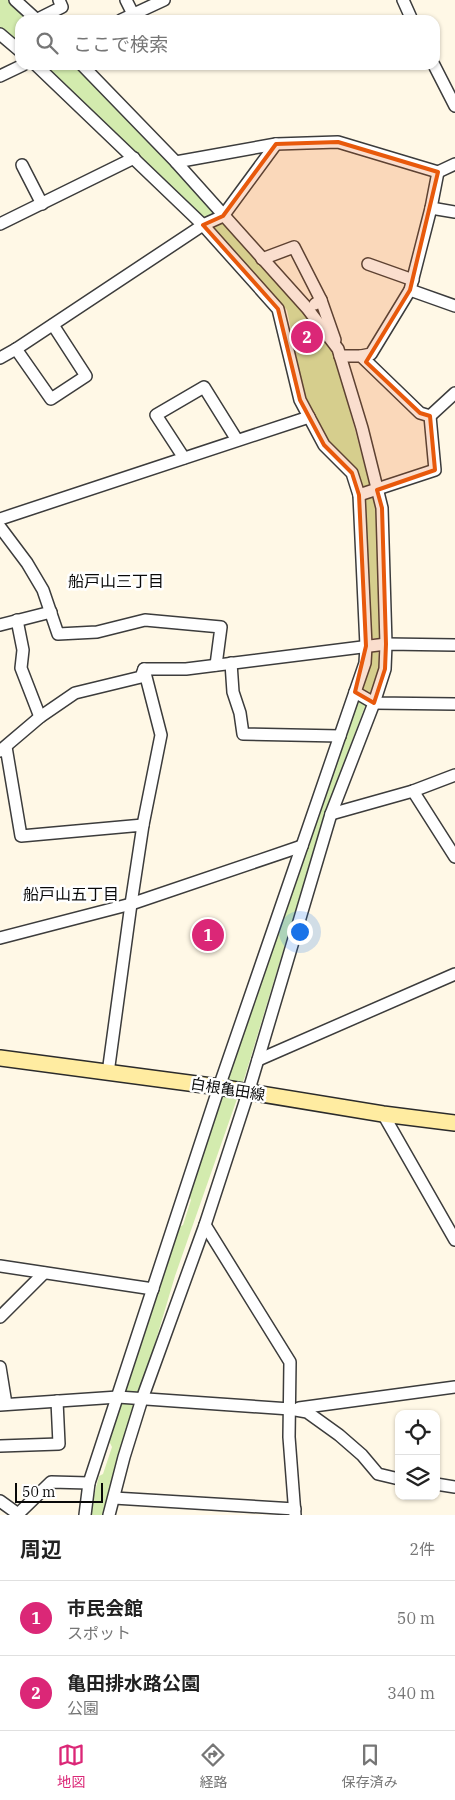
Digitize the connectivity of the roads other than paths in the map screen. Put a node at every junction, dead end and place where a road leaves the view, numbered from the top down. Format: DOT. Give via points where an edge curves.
graph roads {
  1 [pos="16,0"];
  2 [pos="59,0"];
  3 [pos="126,0"];
  4 [pos="164,0"];
  5 [pos="403,0"];
  6 [pos="133,14"];
  7 [pos="31,15"];
  8 [pos="46,15"];
  9 [pos="410,15"];
  10 [pos="0,34"];
  11 [pos="15,47"];
  12 [pos="15,69"];
  13 [pos="41,70"];
  14 [pos="87,70"];
  15 [pos="437,70"];
  16 [pos="0,76"];
  17 [pos="455,106"];
  18 [pos="276,144"];
  19 [pos="134,158"];
  20 [pos="176,162"];
  21 [pos="455,164"];
  22 [pos="22,165"];
  23 [pos="438,172"];
  24 [pos="42,204"];
  25 [pos="431,208"];
  26 [pos="455,212"];
  27 [pos="223,216"];
  28 [pos="0,224"];
  29 [pos="203,225"];
  30 [pos="262,259"];
  31 [pos="368,264"];
  32 [pos="411,285"];
  33 [pos="322,300"];
  34 [pos="455,306"];
  35 [pos="307,308"];
  36 [pos="53,325"];
  37 [pos="16,349"];
  38 [pos="339,353"];
  39 [pos="361,356"];
  40 [pos="0,358"];
  41 [pos="455,394"];
  42 [pos="309,416"];
  43 [pos="430,416"];
  44 [pos="238,440"];
  45 [pos="184,458"];
  46 [pos="377,490"];
  47 [pos="359,495"];
  48 [pos="0,519"];
  49 [pos="0,527"];
  50 [pos="51,612"];
  51 [pos="17,620"];
  52 [pos="0,625"];
  53 [pos="386,644"];
  54 [pos="366,646"];
  55 [pos="455,646"];
  56 [pos="231,663"];
  57 [pos="216,665"];
  58 [pos="144,669"];
  59 [pos="355,692"];
  60 [pos="374,703"];
  61 [pos="455,704"];
  62 [pos="40,717"];
  63 [pos="340,736"];
  64 [pos="3,749"];
  65 [pos="455,775"];
  66 [pos="413,791"];
  67 [pos="331,814"];
  68 [pos="143,825"];
  69 [pos="302,846"];
  70 [pos="455,857"];
  71 [pos="131,904"];
  72 [pos="0,938"];
  73 [pos="455,974"];
  74 [pos="0,1058"];
  75 [pos="258,1060"];
  76 [pos="108,1073"];
  77 [pos="219,1087"];
  78 [pos="248,1093"];
  79 [pos="383,1114"];
  80 [pos="455,1123"];
  81 [pos="205,1225"];
  82 [pos="455,1240"];
  83 [pos="0,1266"];
  84 [pos="44,1273"];
  85 [pos="153,1289"];
  86 [pos="0,1317"];
  87 [pos="0,1367"];
  88 [pos="455,1386"];
  89 [pos="118,1397"];
  90 [pos="142,1399"];
  91 [pos="57,1401"];
  92 [pos="3,1404"];
  93 [pos="290,1409"];
  94 [pos="0,1446"];
  95 [pos="395,1478"];
  96 [pos="90,1483"];
  97 [pos="440,1485"];
  98 [pos="455,1487"];
  99 [pos="114,1498"];
  100 [pos="0,1501"];
  101 [pos="295,1512"];
  102 [pos="17,1514"];
  103 [pos="85,1515"];
  104 [pos="109,1515"];
  1 -- 7 [label="street"];
  2 -- 8 [label="street" via="62,7"];
  3 -- 6 [label="street"];
  4 -- 6 [label="street"];
  5 -- 9 [label="street"];
  10 -- 11 [label="street"];
  12 -- 16 [label="street"];
  13 -- 19 [label="street"];
  14 -- 20 [label="street"];
  15 -- 17 [label="street"];
  18 -- 20 [label="street"];
  18 -- 23 [label="street" via="338,142"];
  18 -- 27 [label="street"];
  19 -- 24 [label="street"];
  19 -- 29 [label="street"];
  20 -- 27 [label="street"];
  21 -- 23 [label="street"];
  22 -- 24 [label="street"];
  23 -- 25 [label="street"];
  24 -- 28 [label="street"];
  25 -- 26 [label="street"];
  25 -- 32 [label="street"];
  27 -- 29 [label="street"];
  27 -- 30 [label="street"];
  29 -- 36 [label="street"];
  29 -- 42 [label="street" via="278,309 300,400"];
  30 -- 33 [label="street" via="294,247"];
  30 -- 35 [label="street"];
  31 -- 32 [label="street"];
  32 -- 34 [label="street"];
  32 -- 39 [label="street" via="371,354"];
  33 -- 35 [label="street"];
  33 -- 38 [label="street"];
  35 -- 38 [label="street"];
  36 -- 37 [label="street"];
  36 -- 37 [label="street" via="86,376 51,399"];
  37 -- 40 [label="street"];
  38 -- 39 [label="street"];
  38 -- 46 [label="street"];
  39 -- 43 [label="street" via="420,413"];
  41 -- 43 [label="street"];
  42 -- 44 [label="street"];
  42 -- 47 [label="street" via="324,445 352,473"];
  43 -- 46 [label="street" via="435,470"];
  44 -- 45 [label="street"];
  44 -- 45 [label="street" via="204,387 156,415"];
  45 -- 48 [label="street"];
  46 -- 47 [label="street"];
  46 -- 53 [label="street" via="382,508"];
  47 -- 54 [label="street"];
  49 -- 50 [label="street" via="27,563"];
  50 -- 51 [label="street"];
  50 -- 57 [label="street" via="58,634 97,632 145,620 221,627"];
  51 -- 52 [label="street"];
  51 -- 62 [label="street" via="23,650 21,668"];
  53 -- 54 [label="street"];
  53 -- 55 [label="street"];
  53 -- 60 [label="street" via="385,669"];
  54 -- 56 [label="street"];
  54 -- 59 [label="street" via="365,663"];
  56 -- 57 [label="street"];
  56 -- 63 [label="street" via="232,692 243,734"];
  57 -- 58 [label="street"];
  58 -- 62 [label="street" via="141,677 75,693"];
  58 -- 68 [label="street" via="161,735"];
  59 -- 60 [label="street"];
  59 -- 63 [label="street"];
  60 -- 61 [label="street"];
  60 -- 67 [label="street"];
  62 -- 64 [label="street"];
  63 -- 69 [label="street"];
  64 -- 68 [label="street" via="21,836"];
  65 -- 66 [label="street"];
  66 -- 67 [label="street"];
  66 -- 70 [label="street"];
  67 -- 75 [label="street"];
  68 -- 71 [label="street"];
  69 -- 71 [label="street"];
  69 -- 77 [label="street"];
  71 -- 72 [label="street"];
  71 -- 76 [label="street"];
  73 -- 75 [label="street"];
  74 -- 76 [label="main road, 白根亀田線"];
  75 -- 78 [label="street"];
  76 -- 77 [label="main road, 白根亀田線"];
  77 -- 78 [label="main road, 白根亀田線"];
  77 -- 85 [label="street"];
  78 -- 79 [label="main road, 白根亀田線"];
  78 -- 81 [label="street"];
  79 -- 80 [label="main road, 白根亀田線"];
  79 -- 82 [label="street"];
  81 -- 90 [label="street"];
  81 -- 93 [label="street" via="290,1362"];
  83 -- 84 [label="street"];
  84 -- 85 [label="street"];
  84 -- 86 [label="street"];
  85 -- 89 [label="street"];
  87 -- 92 [label="street"];
  88 -- 93 [label="street"];
  89 -- 90 [label="street"];
  89 -- 91 [label="street"];
  89 -- 96 [label="street"];
  90 -- 93 [label="street"];
  90 -- 99 [label="street"];
  91 -- 92 [label="street"];
  91 -- 94 [label="street" via="59,1444"];
  93 -- 95 [label="street" via="307,1412 339,1434 378,1474"];
  93 -- 101 [label="street"];
  96 -- 102 [label="street" via="51,1482"];
  96 -- 103 [label="street"];
  97 -- 98 [label="street"];
  99 -- 101 [label="street"];
  99 -- 104 [label="street"];
  100 -- 102 [label="street"];
}
